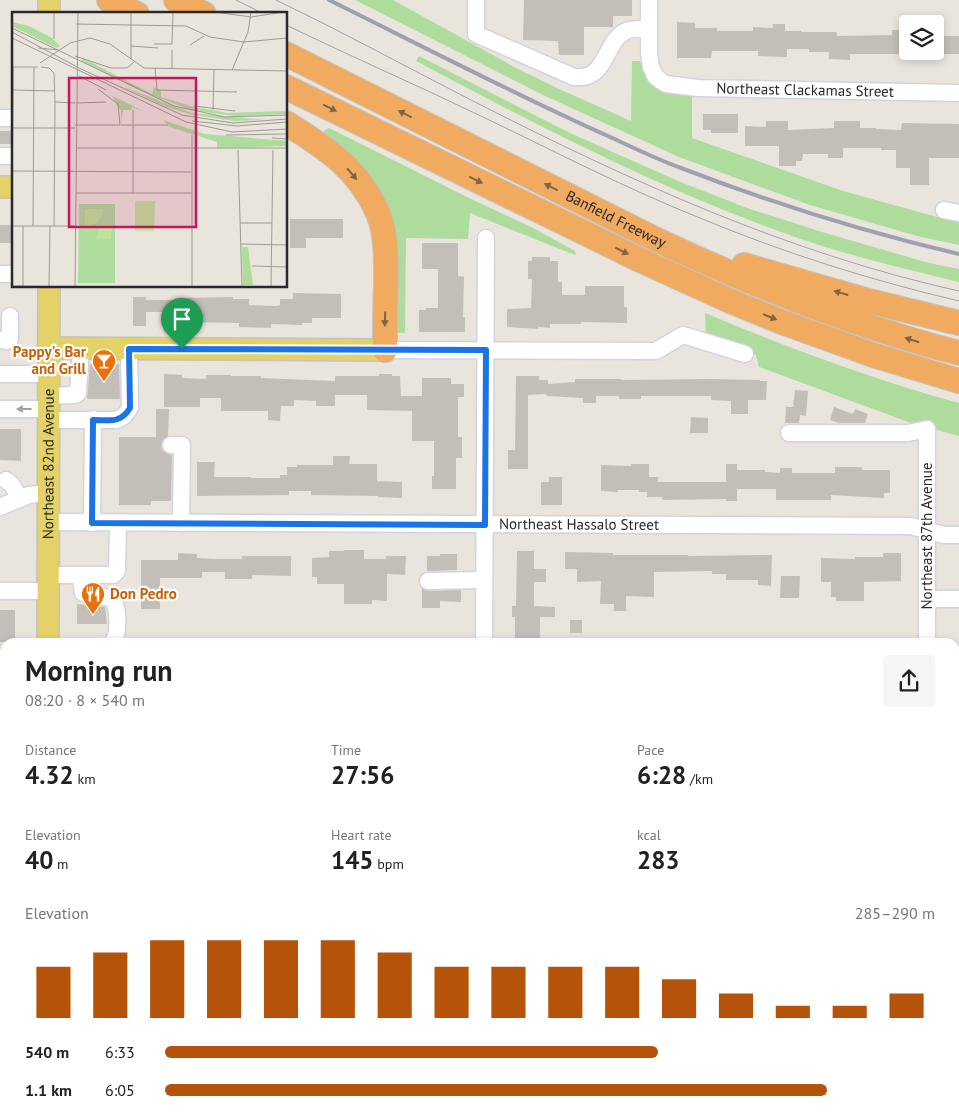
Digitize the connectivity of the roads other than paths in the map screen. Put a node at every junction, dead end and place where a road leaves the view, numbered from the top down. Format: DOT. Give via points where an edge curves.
graph roads {
  1 [pos="109,0"];
  2 [pos="176,0"];
  3 [pos="476,0"];
  4 [pos="649,0"];
  5 [pos="133,12"];
  6 [pos="200,12"];
  7 [pos="649,29"];
  8 [pos="288,55"];
  9 [pos="288,88"];
  10 [pos="959,93"];
  11 [pos="288,124"];
  12 [pos="486,238"];
  13 [pos="657,240"];
  14 [pos="48,288"];
  15 [pos="10,316"];
  16 [pos="959,323"];
  17 [pos="0,340"];
  18 [pos="48,348"];
  19 [pos="81,348"];
  20 [pos="129,349"];
  21 [pos="385,350"];
  22 [pos="486,350"];
  23 [pos="959,353"];
  24 [pos="745,354"];
  25 [pos="0,374"];
  26 [pos="48,374"];
  27 [pos="959,381"];
  28 [pos="48,408"];
  29 [pos="0,409"];
  30 [pos="93,420"];
  31 [pos="789,434"];
  32 [pos="171,446"];
  33 [pos="6,480"];
  34 [pos="48,493"];
  35 [pos="20,499"];
  36 [pos="0,507"];
  37 [pos="48,522"];
  38 [pos="92,523"];
  39 [pos="118,523"];
  40 [pos="181,523"];
  41 [pos="485,525"];
  42 [pos="927,530"];
  43 [pos="959,535"];
  44 [pos="117,571"];
  45 [pos="80,575"];
  46 [pos="428,580"];
  47 [pos="484,580"];
  48 [pos="48,583"];
  49 [pos="0,591"];
  50 [pos="927,599"];
  51 [pos="959,599"];
  52 [pos="48,638"];
  53 [pos="115,638"];
  54 [pos="122,638"];
  55 [pos="484,638"];
  56 [pos="927,638"];
  1 -- 5 [label="highway"];
  2 -- 6 [label="highway"];
  3 -- 7 [label="street" via="476,34 574,77 589,76 599,68 624,32"];
  4 -- 7 [label="street"];
  7 -- 10 [label="street, Northeast Clackamas Street" via="651,67 655,76 666,84 698,88"];
  13 -- 8 [label="highway, Banfield Freeway, one-way"];
  9 -- 27 [label="highway, Banfield Freeway, one-way" via="730,301 874,356"];
  11 -- 21 [label="highway, one-way" via="340,160 355,175 378,213 386,256"];
  12 -- 22 [label="street"];
  16 -- 13 [label="highway, one-way" via="869,301"];
  23 -- 13 [label="highway, Banfield Freeway, one-way" via="788,298"];
  14 -- 18 [label="main road, Northeast 82nd Avenue"];
  15 -- 17 [label="street" via="10,339"];
  18 -- 19 [label="main road"];
  18 -- 26 [label="main road, Northeast 82nd Avenue"];
  19 -- 20 [label="main road"];
  19 -- 28 [label="street" via="78,393"];
  20 -- 21 [label="main road"];
  20 -- 30 [label="street" via="130,408 116,420"];
  21 -- 22 [label="street"];
  22 -- 24 [label="street" via="656,351 683,336"];
  22 -- 41 [label="street"];
  25 -- 26 [label="street"];
  26 -- 28 [label="main road, Northeast 82nd Avenue"];
  28 -- 29 [label="street, one-way"];
  28 -- 30 [label="street"];
  28 -- 34 [label="main road, Northeast 82nd Avenue"];
  30 -- 38 [label="street"];
  31 -- 42 [label="street, Northeast 87th Avenue" via="908,433 926,429"];
  32 -- 40 [label="street" via="182,446"];
  33 -- 35 [label="street"];
  34 -- 35 [label="street"];
  34 -- 37 [label="main road, Northeast 82nd Avenue"];
  35 -- 36 [label="street"];
  37 -- 38 [label="street, Northeast Hassalo Street"];
  37 -- 48 [label="main road, Northeast 82nd Avenue"];
  38 -- 39 [label="street, Northeast Hassalo Street"];
  39 -- 40 [label="street, Northeast Hassalo Street"];
  39 -- 44 [label="street"];
  40 -- 41 [label="street, Northeast Hassalo Street"];
  41 -- 42 [label="street, Northeast Hassalo Street" via="910,526"];
  41 -- 47 [label="street"];
  42 -- 43 [label="street, Northeast Hassalo Street"];
  42 -- 50 [label="street, Northeast 87th Avenue"];
  44 -- 45 [label="street" via="114,575"];
  44 -- 54 [label="street"];
  45 -- 48 [label="street"];
  45 -- 53 [label="street" via="83,593 112,598 115,602"];
  46 -- 47 [label="street"];
  47 -- 55 [label="street"];
  48 -- 49 [label="street"];
  48 -- 52 [label="main road, Northeast 82nd Avenue"];
  50 -- 51 [label="street"];
  50 -- 56 [label="street, Northeast 87th Avenue"];
}
